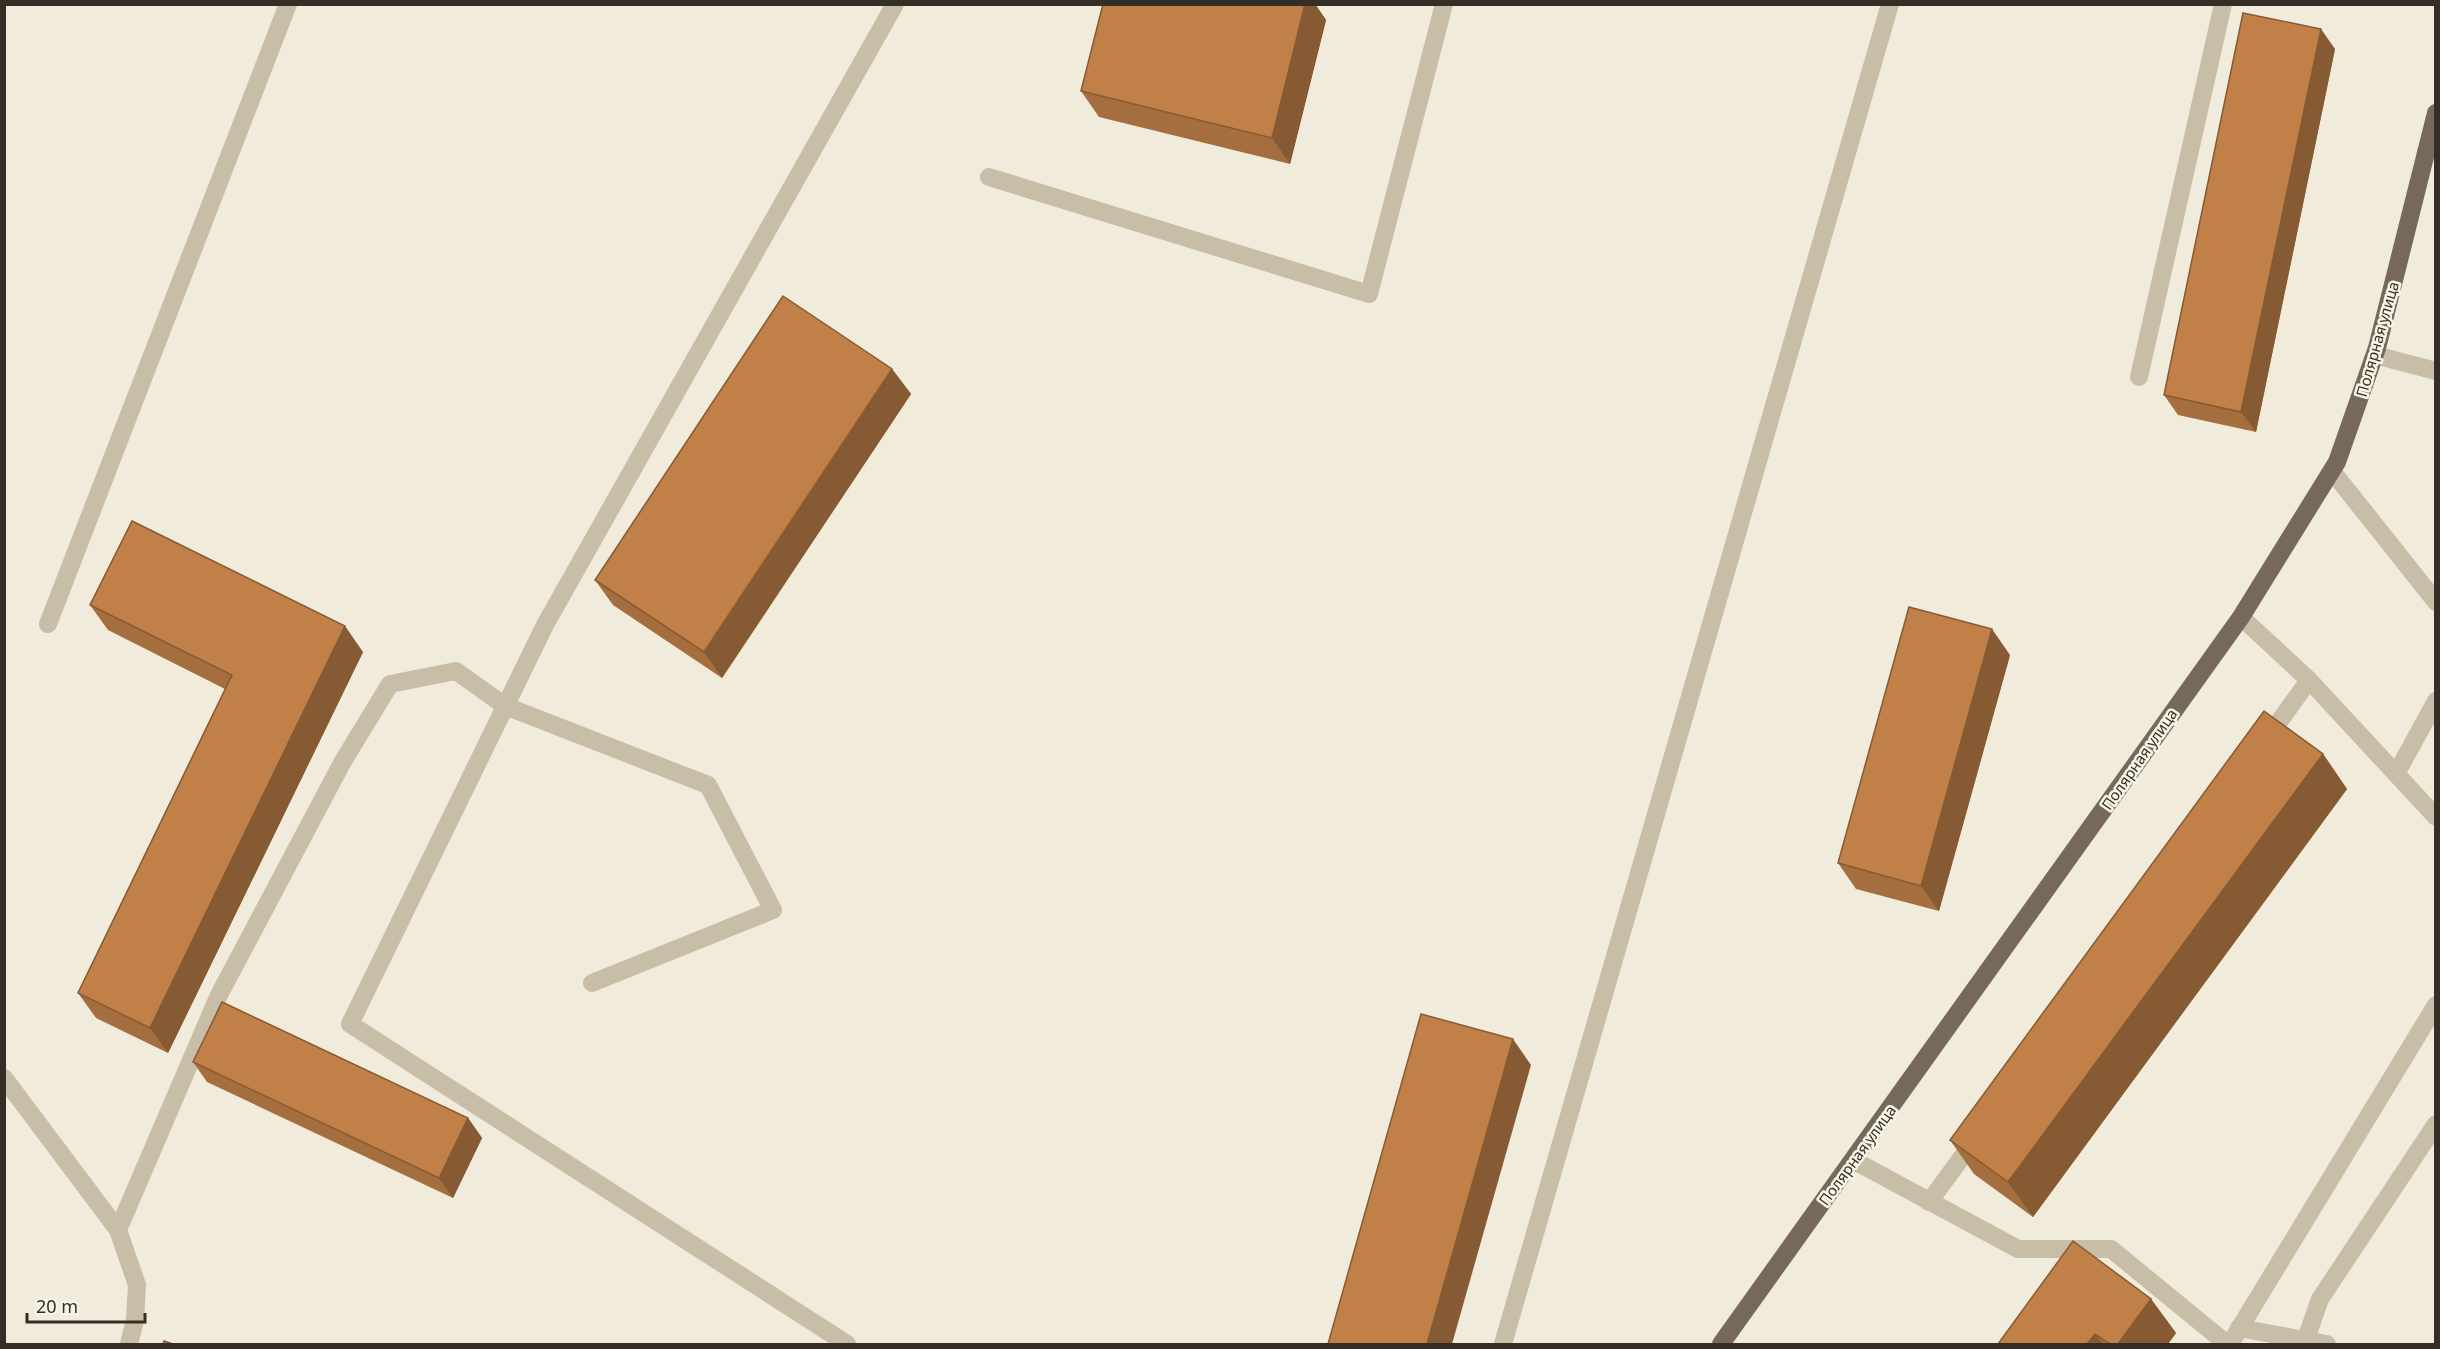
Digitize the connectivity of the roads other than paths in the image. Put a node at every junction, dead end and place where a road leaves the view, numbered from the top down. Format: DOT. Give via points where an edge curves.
graph roads {
  1 [pos="288,4"];
  2 [pos="895,4"];
  3 [pos="1444,4"];
  4 [pos="1890,4"];
  5 [pos="2223,4"];
  6 [pos="2436,113"];
  7 [pos="989,177"];
  8 [pos="2375,355"];
  9 [pos="2436,371"];
  10 [pos="2139,377"];
  11 [pos="2332,471"];
  12 [pos="2436,602"];
  13 [pos="2241,617"];
  14 [pos="48,624"];
  15 [pos="2309,680"];
  16 [pos="2436,701"];
  17 [pos="505,706"];
  18 [pos="2253,758"];
  19 [pos="2396,774"];
  20 [pos="2436,817"];
  21 [pos="592,983"];
  22 [pos="2436,1005"];
  23 [pos="4,1078"];
  24 [pos="2436,1124"];
  25 [pos="1986,1125"];
  26 [pos="1853,1161"];
  27 [pos="1929,1202"];
  28 [pos="118,1230"];
  29 [pos="2239,1328"];
  30 [pos="2306,1339"];
  31 [pos="129,1344"];
  32 [pos="847,1344"];
  33 [pos="1503,1344"];
  34 [pos="1721,1344"];
  35 [pos="2228,1344"];
  36 [pos="2327,1344"];
  1 -- 14 [label="lane"];
  2 -- 17 [label="lane" via="545,625"];
  3 -- 7 [label="lane" via="1369,294"];
  4 -- 33 [label="lane"];
  5 -- 10 [label="lane"];
  6 -- 8 [label="main road, Полярная улица"];
  8 -- 9 [label="lane"];
  8 -- 11 [label="main road, Полярная улица"];
  11 -- 12 [label="lane"];
  11 -- 13 [label="main road, Полярная улица"];
  13 -- 15 [label="lane"];
  13 -- 26 [label="main road, Полярная улица"];
  15 -- 18 [label="lane"];
  15 -- 19 [label="lane"];
  16 -- 19 [label="lane"];
  17 -- 21 [label="lane" via="708,785 773,910"];
  17 -- 28 [label="lane" via="456,671 390,684 342,763 219,995"];
  17 -- 32 [label="lane" via="350,1024"];
  19 -- 20 [label="lane"];
  22 -- 29 [label="lane"];
  23 -- 28 [label="lane"];
  24 -- 30 [label="lane" via="2320,1299"];
  25 -- 27 [label="lane"];
  26 -- 27 [label="lane"];
  26 -- 34 [label="main road, Полярная улица"];
  27 -- 35 [label="lane" via="2018,1249 2111,1249"];
  28 -- 31 [label="lane" via="138,1285"];
  29 -- 30 [label="lane"];
  29 -- 35 [label="lane"];
  30 -- 36 [label="lane"];
}
